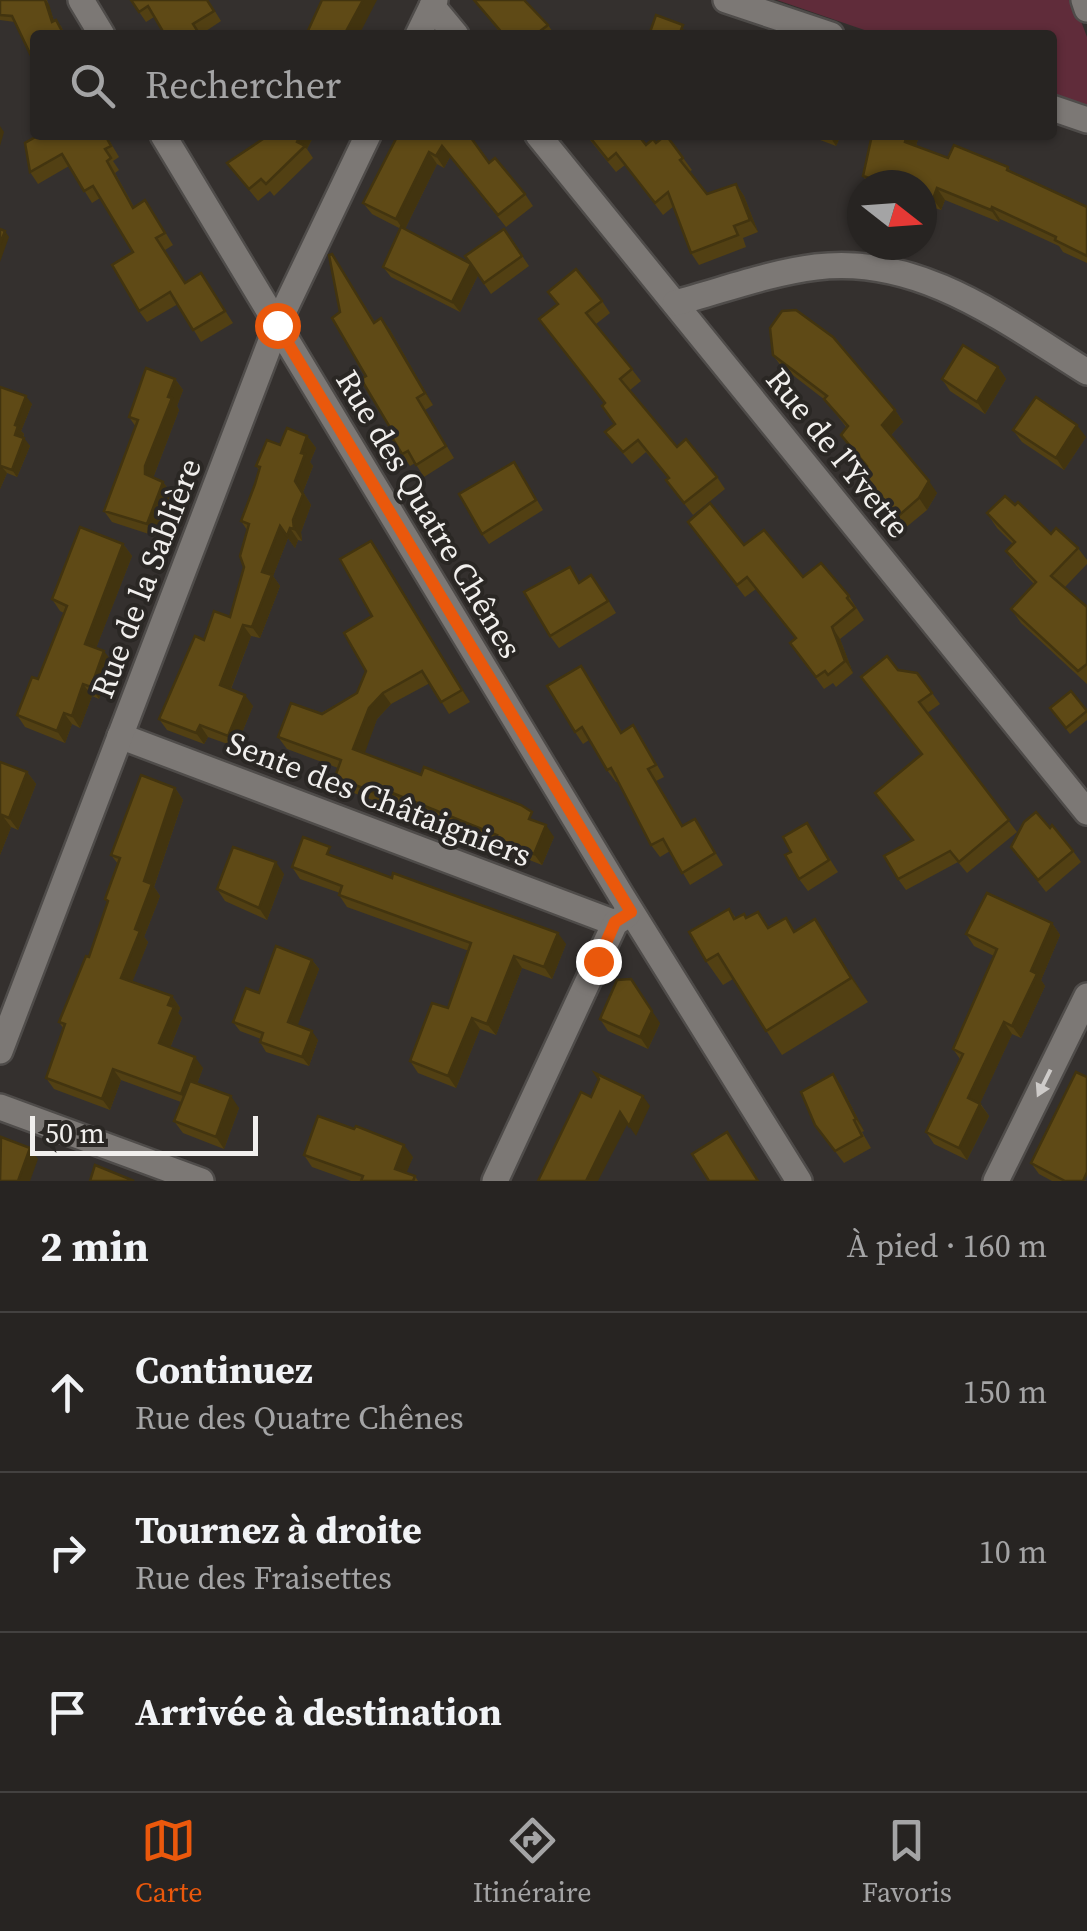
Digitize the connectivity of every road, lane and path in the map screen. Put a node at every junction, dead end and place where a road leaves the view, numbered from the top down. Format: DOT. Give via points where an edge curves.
graph roads {
  1 [pos="82,0"];
  2 [pos="726,0"];
  3 [pos="1084,0"];
  4 [pos="434,3"];
  5 [pos="1087,8"];
  6 [pos="99,30"];
  7 [pos="420,30"];
  8 [pos="453,30"];
  9 [pos="816,30"];
  10 [pos="1057,110"];
  11 [pos="1087,120"];
  12 [pos="166,140"];
  13 [pos="366,140"];
  14 [pos="542,140"];
  15 [pos="675,303"];
  16 [pos="277,325"];
  17 [pos="1087,372"];
  18 [pos="120,736"];
  19 [pos="1087,812"];
  20 [pos="623,917"];
  21 [pos="1087,996"];
  22 [pos="0,1051"];
  23 [pos="0,1107"];
  24 [pos="201,1181"];
  25 [pos="495,1181"];
  26 [pos="800,1181"];
  27 [pos="996,1181"];
  1 -- 6 [label="street"];
  2 -- 9 [label="street"];
  3 -- 5 [label="street"];
  4 -- 7 [label="street"];
  4 -- 8 [label="street"];
  10 -- 11 [label="street"];
  12 -- 16 [label="street, Rue des Quatre Chênes"];
  13 -- 16 [label="street, Rue de la Sablière"];
  14 -- 15 [label="street, Rue de l'Yvette"];
  15 -- 17 [label="street" via="818,267 889,269 946,288"];
  15 -- 19 [label="street, Rue de l'Yvette"];
  16 -- 18 [label="street, Rue de la Sablière"];
  16 -- 20 [label="street, Rue des Quatre Chênes"];
  18 -- 20 [label="street, Sente des Châtaigniers"];
  18 -- 22 [label="street, Rue de la Sablière"];
  20 -- 25 [label="street"];
  20 -- 26 [label="street, Rue des Quatre Chênes"];
  21 -- 27 [label="street, one-way"];
  23 -- 24 [label="street"];
}
